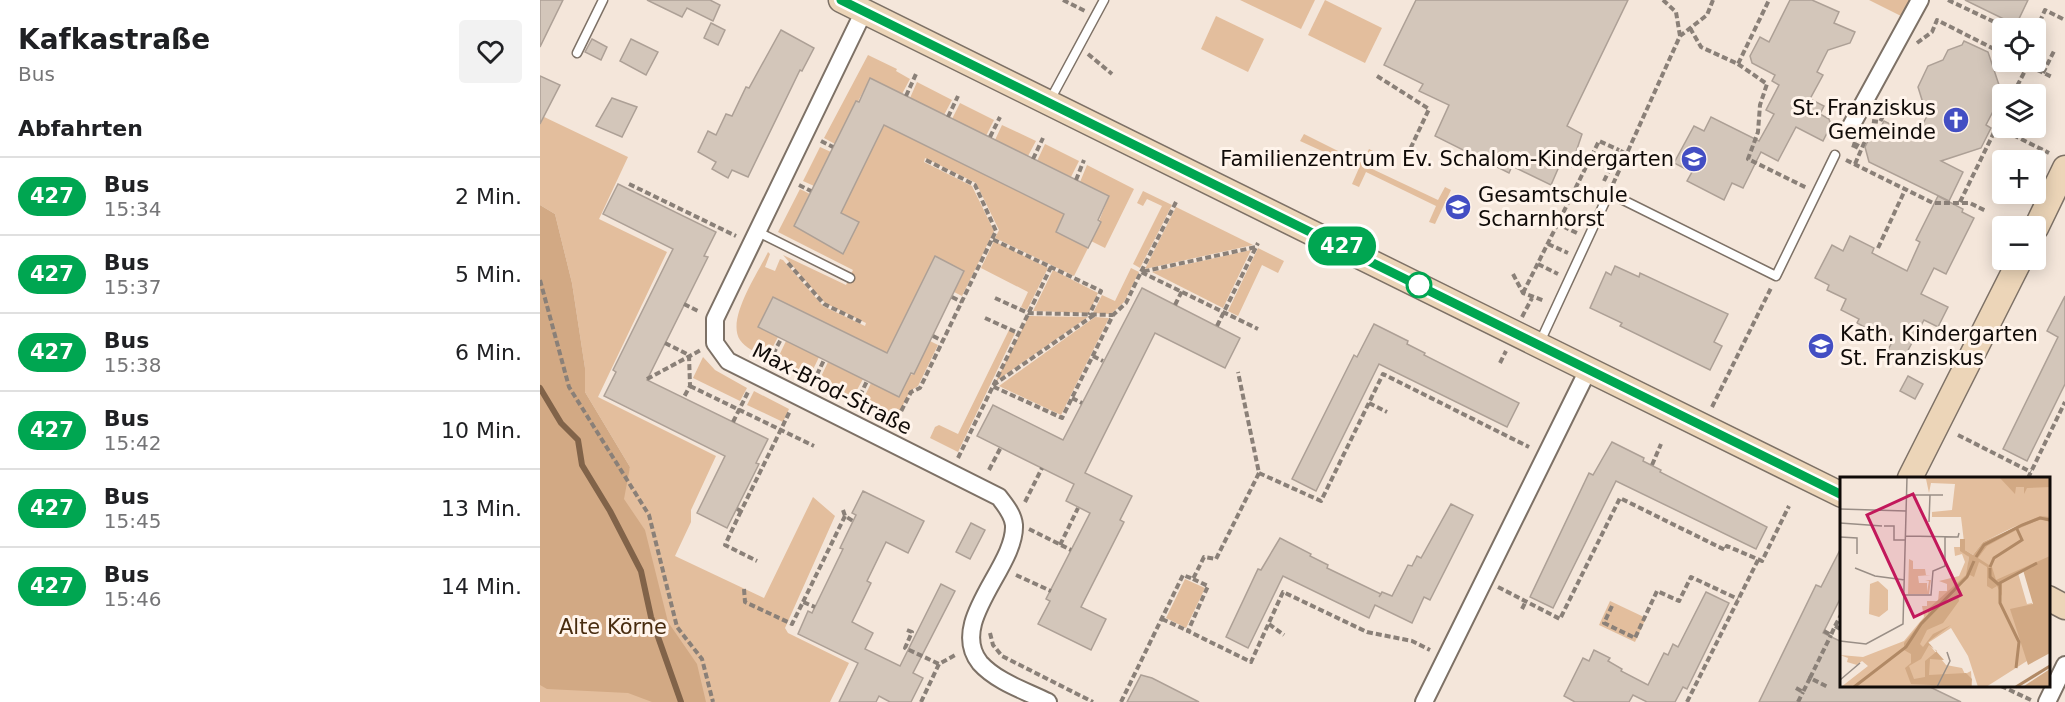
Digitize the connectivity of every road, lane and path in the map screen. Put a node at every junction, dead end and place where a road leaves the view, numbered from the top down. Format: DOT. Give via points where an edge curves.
graph roads {
  1 [pos="603,0"];
  2 [pos="841,0"];
  3 [pos="1063,0"];
  4 [pos="1104,0"];
  5 [pos="1663,0"];
  6 [pos="1713,0"];
  7 [pos="1769,0"];
  8 [pos="1920,0"];
  9 [pos="1948,0"];
  10 [pos="864,11"];
  11 [pos="1096,16"];
  12 [pos="2041,18"];
  13 [pos="2065,20"];
  14 [pos="1992,21"];
  15 [pos="1690,28"];
  16 [pos="1680,36"];
  17 [pos="1082,43"];
  18 [pos="1916,45"];
  19 [pos="1992,47"];
  20 [pos="2054,51"];
  21 [pos="577,53"];
  22 [pos="1738,64"];
  23 [pos="2043,73"];
  24 [pos="916,74"];
  25 [pos="1112,74"];
  26 [pos="1377,76"];
  27 [pos="2052,77"];
  28 [pos="906,96"];
  29 [pos="958,96"];
  30 [pos="1049,103"];
  31 [pos="948,117"];
  32 [pos="999,117"];
  33 [pos="1851,126"];
  34 [pos="826,131"];
  35 [pos="990,137"];
  36 [pos="1992,137"];
  37 [pos="1043,138"];
  38 [pos="2016,138"];
  39 [pos="821,141"];
  40 [pos="833,147"];
  41 [pos="817,150"];
  42 [pos="1619,150"];
  43 [pos="1626,154"];
  44 [pos="1835,155"];
  45 [pos="1033,159"];
  46 [pos="926,160"];
  47 [pos="1084,160"];
  48 [pos="1405,160"];
  49 [pos="2057,161"];
  50 [pos="804,176"];
  51 [pos="1076,180"];
  52 [pos="799,185"];
  53 [pos="1905,190"];
  54 [pos="811,191"];
  55 [pos="1599,192"];
  56 [pos="1609,193"];
  57 [pos="1817,193"];
  58 [pos="795,194"];
  59 [pos="1176,202"];
  60 [pos="1960,202"];
  61 [pos="1986,211"];
  62 [pos="2040,216"];
  63 [pos="1584,223"];
  64 [pos="1558,224"];
  65 [pos="1537,226"];
  66 [pos="758,232"];
  67 [pos="1579,234"];
  68 [pos="992,238"];
  69 [pos="1548,244"];
  70 [pos="1878,248"];
  71 [pos="1569,254"];
  72 [pos="1538,264"];
  73 [pos="1051,267"];
  74 [pos="2015,270"];
  75 [pos="1141,272"];
  76 [pos="1513,274"];
  77 [pos="1558,274"];
  78 [pos="1776,276"];
  79 [pos="850,278"];
  80 [pos="540,280"];
  81 [pos="1554,284"];
  82 [pos="1182,291"];
  83 [pos="1523,293"];
  84 [pos="1549,293"];
  85 [pos="952,297"];
  86 [pos="995,298"];
  87 [pos="962,302"];
  88 [pos="1175,305"];
  89 [pos="1224,312"];
  90 [pos="1028,314"];
  91 [pos="1092,315"];
  92 [pos="1113,315"];
  93 [pos="847,316"];
  94 [pos="986,318"];
  95 [pos="861,322"];
  96 [pos="1217,326"];
  97 [pos="1258,329"];
  98 [pos="1018,333"];
  99 [pos="933,336"];
  100 [pos="781,339"];
  101 [pos="943,341"];
  102 [pos="665,343"];
  103 [pos="715,343"];
  104 [pos="1539,344"];
  105 [pos="689,355"];
  106 [pos="1093,356"];
  107 [pos="761,358"];
  108 [pos="824,360"];
  109 [pos="1103,361"];
  110 [pos="769,362"];
  111 [pos="778,366"];
  112 [pos="1588,370"];
  113 [pos="1238,372"];
  114 [pos="756,375"];
  115 [pos="804,379"];
  116 [pos="647,380"];
  117 [pos="867,381"];
  118 [pos="813,383"];
  119 [pos="690,386"];
  120 [pos="992,386"];
  121 [pos="824,388"];
  122 [pos="798,397"];
  123 [pos="684,398"];
  124 [pos="1072,398"];
  125 [pos="845,399"];
  126 [pos="2065,402"];
  127 [pos="1082,403"];
  128 [pos="1369,403"];
  129 [pos="856,404"];
  130 [pos="739,409"];
  131 [pos="866,409"];
  132 [pos="1711,409"];
  133 [pos="1387,411"];
  134 [pos="885,420"];
  135 [pos="733,422"];
  136 [pos="895,425"];
  137 [pos="905,429"];
  138 [pos="780,430"];
  139 [pos="2040,433"];
  140 [pos="1958,435"];
  141 [pos="2048,437"];
  142 [pos="886,441"];
  143 [pos="1661,444"];
  144 [pos="814,446"];
  145 [pos="1001,447"];
  146 [pos="1529,447"];
  147 [pos="950,452"];
  148 [pos="958,456"];
  149 [pos="969,461"];
  150 [pos="1652,465"];
  151 [pos="979,466"];
  152 [pos="1042,468"];
  153 [pos="989,470"];
  154 [pos="2031,472"];
  155 [pos="950,473"];
  156 [pos="1259,473"];
  157 [pos="997,474"];
  158 [pos="1911,477"];
  159 [pos="2028,477"];
  160 [pos="1016,494"];
  161 [pos="1840,494"];
  162 [pos="1025,502"];
  163 [pos="1789,506"];
  164 [pos="1078,508"];
  165 [pos="843,510"];
  166 [pos="1027,510"];
  167 [pos="845,516"];
  168 [pos="1029,517"];
  169 [pos="853,521"];
  170 [pos="1029,528"];
  171 [pos="1026,540"];
  172 [pos="1060,544"];
  173 [pos="1071,550"];
  174 [pos="1758,560"];
  175 [pos="757,561"];
  176 [pos="1020,566"];
  177 [pos="1016,575"];
  178 [pos="1193,579"];
  179 [pos="1484,580"];
  180 [pos="1011,585"];
  181 [pos="744,589"];
  182 [pos="1051,591"];
  183 [pos="2050,598"];
  184 [pos="1738,599"];
  185 [pos="1526,601"];
  186 [pos="803,602"];
  187 [pos="1612,606"];
  188 [pos="2065,606"];
  189 [pos="815,607"];
  190 [pos="1522,609"];
  191 [pos="1840,617"];
  192 [pos="1162,619"];
  193 [pos="1269,624"];
  194 [pos="1835,626"];
  195 [pos="992,627"];
  196 [pos="1840,629"];
  197 [pos="907,630"];
  198 [pos="1188,631"];
  199 [pos="1824,631"];
  200 [pos="1284,635"];
  201 [pos="1831,635"];
  202 [pos="971,646"];
  203 [pos="1430,650"];
  204 [pos="939,664"];
  205 [pos="2065,665"];
  206 [pos="1810,678"];
  207 [pos="1828,687"];
  208 [pos="2003,687"];
  209 [pos="1796,688"];
  210 [pos="1803,692"];
  211 [pos="713,702"];
  212 [pos="921,702"];
  213 [pos="1048,702"];
  214 [pos="1093,702"];
  215 [pos="1121,702"];
  216 [pos="1424,702"];
  217 [pos="1687,702"];
  218 [pos="1798,702"];
  219 [pos="2034,702"];
  220 [pos="2047,702"];
  1 -- 21 [label="lane"];
  2 -- 10 [label="street"];
  3 -- 11 [label="path"];
  4 -- 11 [label="lane"];
  5 -- 16 [label="path" via="1676,12"];
  6 -- 15 [label="path" via="1707,15"];
  7 -- 22 [label="path"];
  8 -- 33 [label="street"];
  9 -- 14 [label="path"];
  10 -- 30 [label="street"];
  10 -- 66 [label="street"];
  11 -- 17 [label="lane"];
  12 -- 13 [label="path" via="2045,10"];
  15 -- 16 [label="path"];
  15 -- 22 [label="path" via="1701,47"];
  16 -- 43 [label="path"];
  17 -- 25 [label="path" via="1090,57"];
  17 -- 30 [label="lane" via="1062,73"];
  18 -- 19 [label="path" via="1932,33 1937,20"];
  20 -- 23 [label="path"];
  22 -- 57 [label="path" via="1767,84 1760,105 1758,132 1748,159"];
  23 -- 27 [label="path"];
  24 -- 28 [label="path"];
  26 -- 48 [label="path" via="1429,109"];
  29 -- 31 [label="path"];
  30 -- 104 [label="street"];
  32 -- 35 [label="path"];
  34 -- 39 [label="path"];
  36 -- 60 [label="path"];
  37 -- 45 [label="path"];
  38 -- 49 [label="path"];
  39 -- 40 [label="path"];
  39 -- 41 [label="path"];
  42 -- 43 [label="path"];
  42 -- 55 [label="path"];
  42 -- 64 [label="path" via="1599,141"];
  43 -- 56 [label="path"];
  44 -- 53 [label="path"];
  44 -- 57 [label="lane"];
  46 -- 68 [label="path" via="975,185 996,231"];
  47 -- 51 [label="path"];
  49 -- 62 [label="street"];
  50 -- 52 [label="path"];
  52 -- 54 [label="path"];
  52 -- 58 [label="path"];
  53 -- 60 [label="path" via="1933,203"];
  53 -- 70 [label="path"];
  56 -- 78 [label="lane"];
  56 -- 104 [label="lane"];
  57 -- 78 [label="lane"];
  59 -- 75 [label="path"];
  60 -- 61 [label="path"];
  63 -- 67 [label="path"];
  64 -- 65 [label="path"];
  64 -- 67 [label="path"];
  64 -- 69 [label="path"];
  66 -- 79 [label="lane"];
  66 -- 103 [label="street" via="715,319"];
  67 -- 71 [label="path"];
  68 -- 73 [label="path"];
  68 -- 87 [label="path"];
  69 -- 71 [label="path"];
  69 -- 72 [label="path"];
  71 -- 77 [label="path"];
  72 -- 77 [label="path"];
  72 -- 83 [label="path"];
  73 -- 90 [label="path"];
  73 -- 91 [label="path" via="1101,291"];
  74 -- 158 [label="street"];
  75 -- 82 [label="path"];
  75 -- 89 [label="path" via="1257,245"];
  75 -- 92 [label="path" via="1126,303"];
  76 -- 83 [label="path"];
  77 -- 81 [label="path"];
  78 -- 132 [label="path"];
  80 -- 211 [label="path" via="569,387 649,515 677,627 702,659"];
  82 -- 88 [label="path"];
  82 -- 89 [label="path"];
  83 -- 84 [label="path" via="1544,303"];
  85 -- 87 [label="path"];
  86 -- 90 [label="path"];
  87 -- 101 [label="path"];
  89 -- 96 [label="path"];
  89 -- 97 [label="path"];
  90 -- 91 [label="path"];
  90 -- 98 [label="path"];
  91 -- 92 [label="path"];
  91 -- 120 [label="path"];
  92 -- 106 [label="path"];
  93 -- 95 [label="path"];
  94 -- 98 [label="path"];
  98 -- 120 [label="path"];
  99 -- 101 [label="path"];
  100 -- 110 [label="path"];
  101 -- 136 [label="path" via="920,388 911,392"];
  102 -- 105 [label="path"];
  103 -- 105 [label="path"];
  103 -- 114 [label="street, Max-Brod-Straße" via="728,361"];
  104 -- 112 [label="street"];
  105 -- 116 [label="path"];
  105 -- 119 [label="path"];
  106 -- 109 [label="path"];
  106 -- 124 [label="path"];
  107 -- 110 [label="path"];
  108 -- 118 [label="path"];
  110 -- 111 [label="path"];
  112 -- 161 [label="street"];
  112 -- 179 [label="street"];
  113 -- 156 [label="path"];
  114 -- 122 [label="street, Max-Brod-Straße"];
  114 -- 130 [label="path"];
  115 -- 118 [label="path"];
  117 -- 129 [label="path"];
  118 -- 121 [label="path"];
  119 -- 123 [label="path"];
  119 -- 130 [label="path"];
  120 -- 124 [label="path" via="1062,418"];
  120 -- 148 [label="path"];
  122 -- 138 [label="path"];
  122 -- 142 [label="street, Max-Brod-Straße"];
  124 -- 127 [label="path"];
  125 -- 129 [label="path"];
  126 -- 141 [label="path"];
  128 -- 133 [label="path"];
  128 -- 146 [label="path" via="1383,374"];
  128 -- 156 [label="path" via="1321,501"];
  129 -- 131 [label="path"];
  130 -- 135 [label="path"];
  130 -- 138 [label="path"];
  134 -- 136 [label="path"];
  136 -- 137 [label="path"];
  136 -- 142 [label="path"];
  138 -- 144 [label="path"];
  138 -- 175 [label="path" via="725,545"];
  139 -- 141 [label="path"];
  140 -- 154 [label="path"];
  141 -- 154 [label="path"];
  142 -- 155 [label="street, Max-Brod-Straße"];
  143 -- 150 [label="path"];
  145 -- 153 [label="path"];
  147 -- 148 [label="path"];
  148 -- 149 [label="path"];
  148 -- 155 [label="path"];
  151 -- 153 [label="path"];
  152 -- 162 [label="path"];
  153 -- 157 [label="path"];
  154 -- 159 [label="path"];
  155 -- 202 [label="street, Max-Brod-Straße" via="999,497 1014,524 1012,541 973,624"];
  156 -- 178 [label="path" via="1216,559 1204,557"];
  160 -- 162 [label="path"];
  162 -- 166 [label="path"];
  163 -- 174 [label="path" via="1762,561"];
  164 -- 172 [label="path"];
  165 -- 167 [label="path"];
  167 -- 169 [label="path"];
  167 -- 186 [label="path"];
  168 -- 170 [label="path"];
  170 -- 171 [label="path"];
  170 -- 172 [label="path"];
  172 -- 173 [label="path"];
  174 -- 184 [label="path"];
  174 -- 185 [label="path" via="1727,546 1725,550 1620,498 1560,619"];
  176 -- 177 [label="path"];
  177 -- 180 [label="path"];
  177 -- 182 [label="path"];
  178 -- 192 [label="path" via="1183,575"];
  178 -- 198 [label="path" via="1208,586"];
  179 -- 185 [label="path"];
  179 -- 216 [label="street"];
  181 -- 186 [label="path" via="745,602 792,624"];
  183 -- 188 [label="street"];
  184 -- 187 [label="path" via="1690,577 1679,601 1657,591 1635,638 1604,623"];
  184 -- 217 [label="path"];
  185 -- 190 [label="path"];
  186 -- 189 [label="path"];
  191 -- 194 [label="path"];
  192 -- 198 [label="path"];
  192 -- 215 [label="path"];
  193 -- 198 [label="path" via="1251,662"];
  193 -- 200 [label="path"];
  193 -- 203 [label="path" via="1283,592 1366,632 1412,641"];
  194 -- 196 [label="path"];
  194 -- 201 [label="path"];
  195 -- 214 [label="path" via="993,645 1002,656"];
  197 -- 204 [label="path" via="912,632 904,648"];
  199 -- 201 [label="path"];
  201 -- 206 [label="path"];
  202 -- 204 [label="path"];
  202 -- 213 [label="street" via="995,676"];
  204 -- 212 [label="path"];
  205 -- 220 [label="street"];
  206 -- 207 [label="path"];
  206 -- 210 [label="path"];
  208 -- 219 [label="path"];
  209 -- 210 [label="path"];
  210 -- 218 [label="path"];
}
